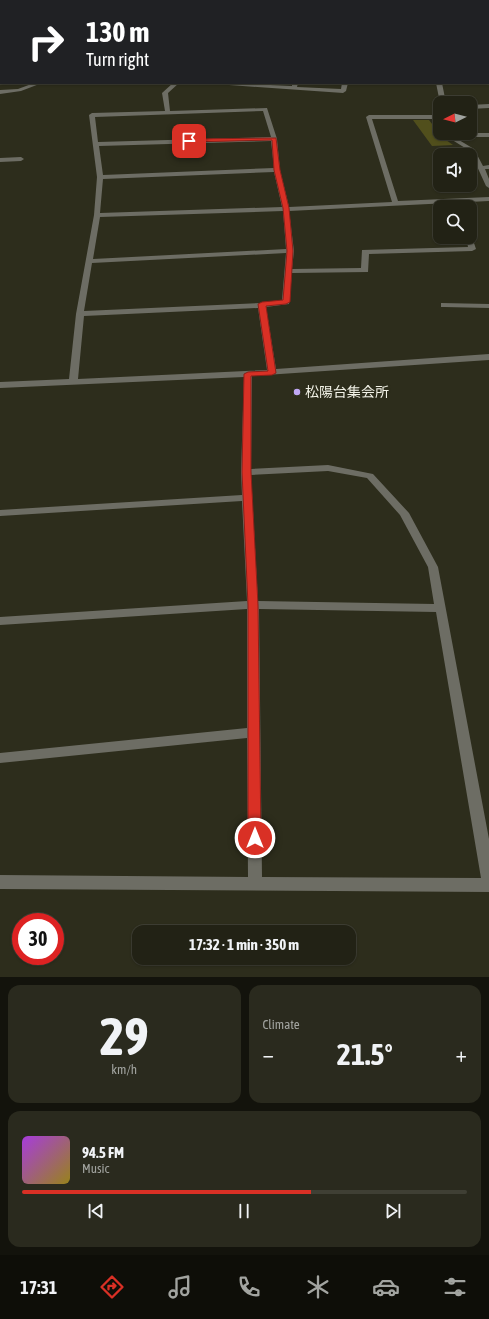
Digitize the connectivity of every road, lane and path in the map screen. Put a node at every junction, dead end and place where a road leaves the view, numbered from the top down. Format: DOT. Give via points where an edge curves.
graph roads {
  1 [pos="37,84"];
  2 [pos="175,84"];
  3 [pos="251,84"];
  4 [pos="345,84"];
  5 [pos="439,84"];
  6 [pos="295,86"];
  7 [pos="0,92"];
  8 [pos="442,96"];
  9 [pos="477,106"];
  10 [pos="489,106"];
  11 [pos="168,113"];
  12 [pos="433,119"];
  13 [pos="477,135"];
  14 [pos="489,135"];
  15 [pos="274,139"];
  16 [pos="455,140"];
  17 [pos="97,144"];
  18 [pos="21,159"];
  19 [pos="0,160"];
  20 [pos="481,168"];
  21 [pos="489,168"];
  22 [pos="277,170"];
  23 [pos="100,177"];
  24 [pos="489,186"];
  25 [pos="489,198"];
  26 [pos="396,204"];
  27 [pos="286,208"];
  28 [pos="97,216"];
  29 [pos="471,244"];
  30 [pos="290,251"];
  31 [pos="89,261"];
  32 [pos="290,271"];
  33 [pos="262,304"];
  34 [pos="444,305"];
  35 [pos="489,306"];
  36 [pos="80,314"];
  37 [pos="489,357"];
  38 [pos="272,373"];
  39 [pos="248,374"];
  40 [pos="73,381"];
  41 [pos="0,385"];
  42 [pos="246,472"];
  43 [pos="248,498"];
  44 [pos="0,512"];
  45 [pos="253,605"];
  46 [pos="441,608"];
  47 [pos="0,621"];
  48 [pos="255,732"];
  49 [pos="0,758"];
  50 [pos="489,879"];
  51 [pos="0,882"];
  52 [pos="255,884"];
  53 [pos="489,885"];
  1 -- 7 [label="street" via="19,90"];
  2 -- 11 [label="street" via="165,93"];
  3 -- 6 [label="street"];
  4 -- 6 [label="street" via="343,91"];
  5 -- 8 [label="street"];
  9 -- 10 [label="street"];
  11 -- 15 [label="street" via="266,109"];
  11 -- 17 [label="street" via="92,115"];
  12 -- 26 [label="street" via="369,117"];
  13 -- 14 [label="street"];
  15 -- 17 [label="street"];
  15 -- 22 [label="street"];
  16 -- 20 [label="street" via="472,150"];
  17 -- 23 [label="street"];
  18 -- 19 [label="street"];
  20 -- 21 [label="street"];
  20 -- 24 [label="street"];
  22 -- 23 [label="street"];
  22 -- 27 [label="street"];
  23 -- 28 [label="street"];
  25 -- 26 [label="street"];
  26 -- 27 [label="street"];
  27 -- 28 [label="street"];
  27 -- 30 [label="street"];
  28 -- 31 [label="street"];
  29 -- 32 [label="street" via="472,249 365,252 365,270"];
  30 -- 31 [label="street"];
  30 -- 32 [label="street"];
  31 -- 36 [label="street"];
  32 -- 33 [label="street" via="286,302"];
  33 -- 36 [label="street"];
  33 -- 38 [label="street"];
  34 -- 35 [label="street"];
  36 -- 40 [label="street"];
  37 -- 38 [label="street"];
  38 -- 39 [label="street"];
  39 -- 40 [label="street"];
  39 -- 42 [label="street"];
  40 -- 41 [label="street"];
  42 -- 43 [label="street"];
  42 -- 46 [label="street" via="328,468 370,476 404,513 433,567"];
  43 -- 44 [label="street"];
  43 -- 45 [label="street"];
  45 -- 46 [label="street"];
  45 -- 47 [label="street"];
  45 -- 48 [label="street"];
  46 -- 50 [label="street"];
  48 -- 49 [label="street"];
  48 -- 52 [label="street"];
  51 -- 52 [label="street"];
  52 -- 53 [label="street"];
}
